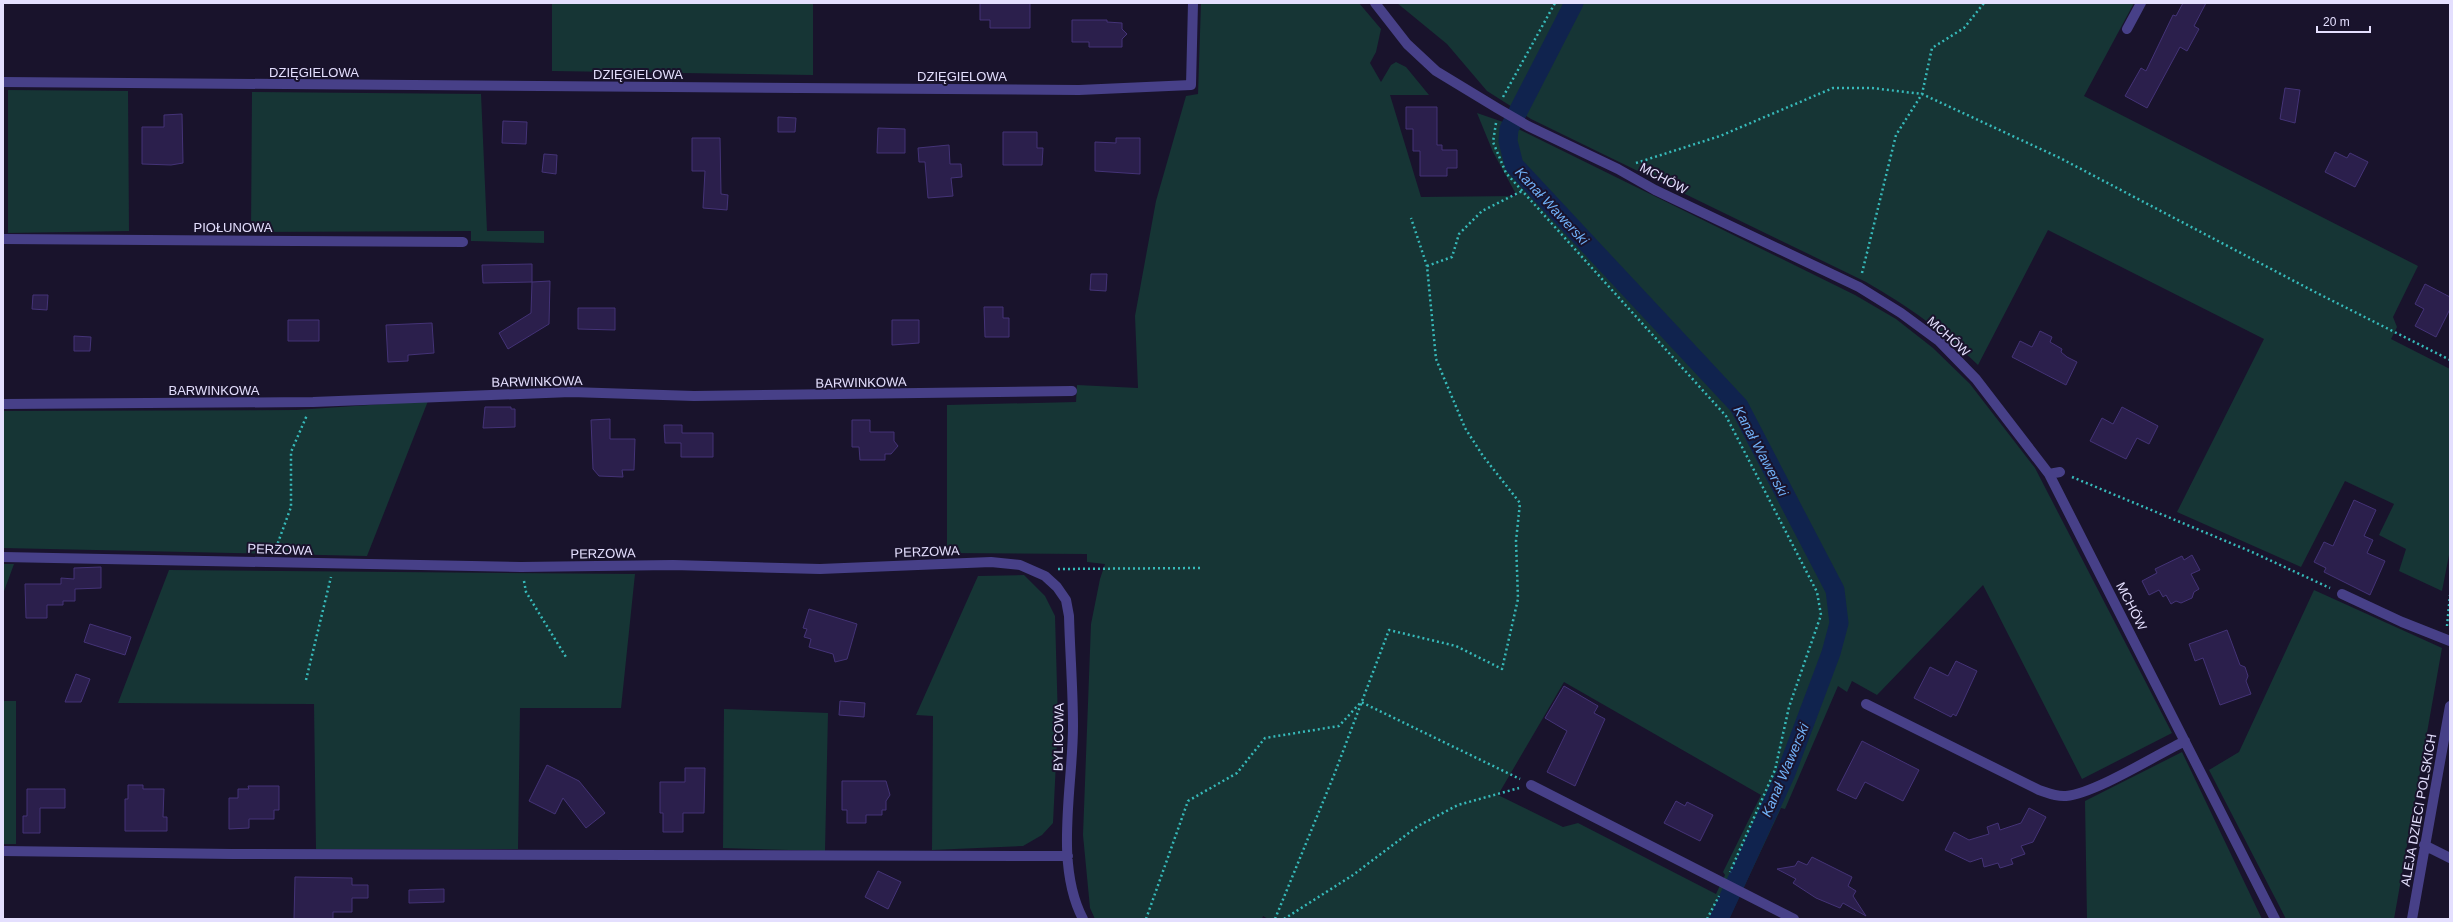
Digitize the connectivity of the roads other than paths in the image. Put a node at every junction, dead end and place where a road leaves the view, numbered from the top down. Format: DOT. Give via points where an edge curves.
graph roads {
  1 [pos="1193,3"];
  2 [pos="1375,3"];
  3 [pos="2142,3"];
  4 [pos="2127,29"];
  5 [pos="3,82"];
  6 [pos="3,239"];
  7 [pos="463,242"];
  8 [pos="1072,391"];
  9 [pos="3,404"];
  10 [pos="2060,472"];
  11 [pos="2049,474"];
  12 [pos="3,557"];
  13 [pos="1032,569"];
  14 [pos="2342,594"];
  15 [pos="2448,641"];
  16 [pos="1866,704"];
  17 [pos="2450,706"];
  18 [pos="2185,741"];
  19 [pos="1531,785"];
  20 [pos="2424,845"];
  21 [pos="3,851"];
  22 [pos="1068,856"];
  23 [pos="2450,858"];
  24 [pos="1083,919"];
  25 [pos="1794,919"];
  26 [pos="2275,919"];
  27 [pos="2412,919"];
  1 -- 5 [label="street, DZIĘGIELOWA" via="1191,85 1079,90"];
  2 -- 11 [label="street, MCHÓW" via="1407,44 1436,71 1497,108 1655,190 1859,287 1901,313 1939,341 1976,379"];
  3 -- 4 [label="street"];
  6 -- 7 [label="street, PIOŁUNOWA"];
  8 -- 9 [label="street, BARWINKOWA" via="694,396 571,392 313,402"];
  10 -- 11 [label="street"];
  11 -- 18 [label="street, MCHÓW"];
  12 -- 13 [label="street, PERZOWA" via="521,567 673,565 820,569 991,562"];
  13 -- 22 [label="street, BYLICOWA" via="1057,587 1066,600 1069,616 1073,726"];
  14 -- 15 [label="street"];
  16 -- 18 [label="street" via="2039,790 2057,796 2076,794 2093,787"];
  17 -- 20 [label="street, ALEJA DZIECI POLSKICH"];
  18 -- 26 [label="street, MCHÓW"];
  19 -- 25 [label="street"];
  20 -- 23 [label="street"];
  20 -- 27 [label="street, ALEJA DZIECI POLSKICH"];
  21 -- 22 [label="street"];
  22 -- 24 [label="street, BYLICOWA" via="1071,887"];
}
